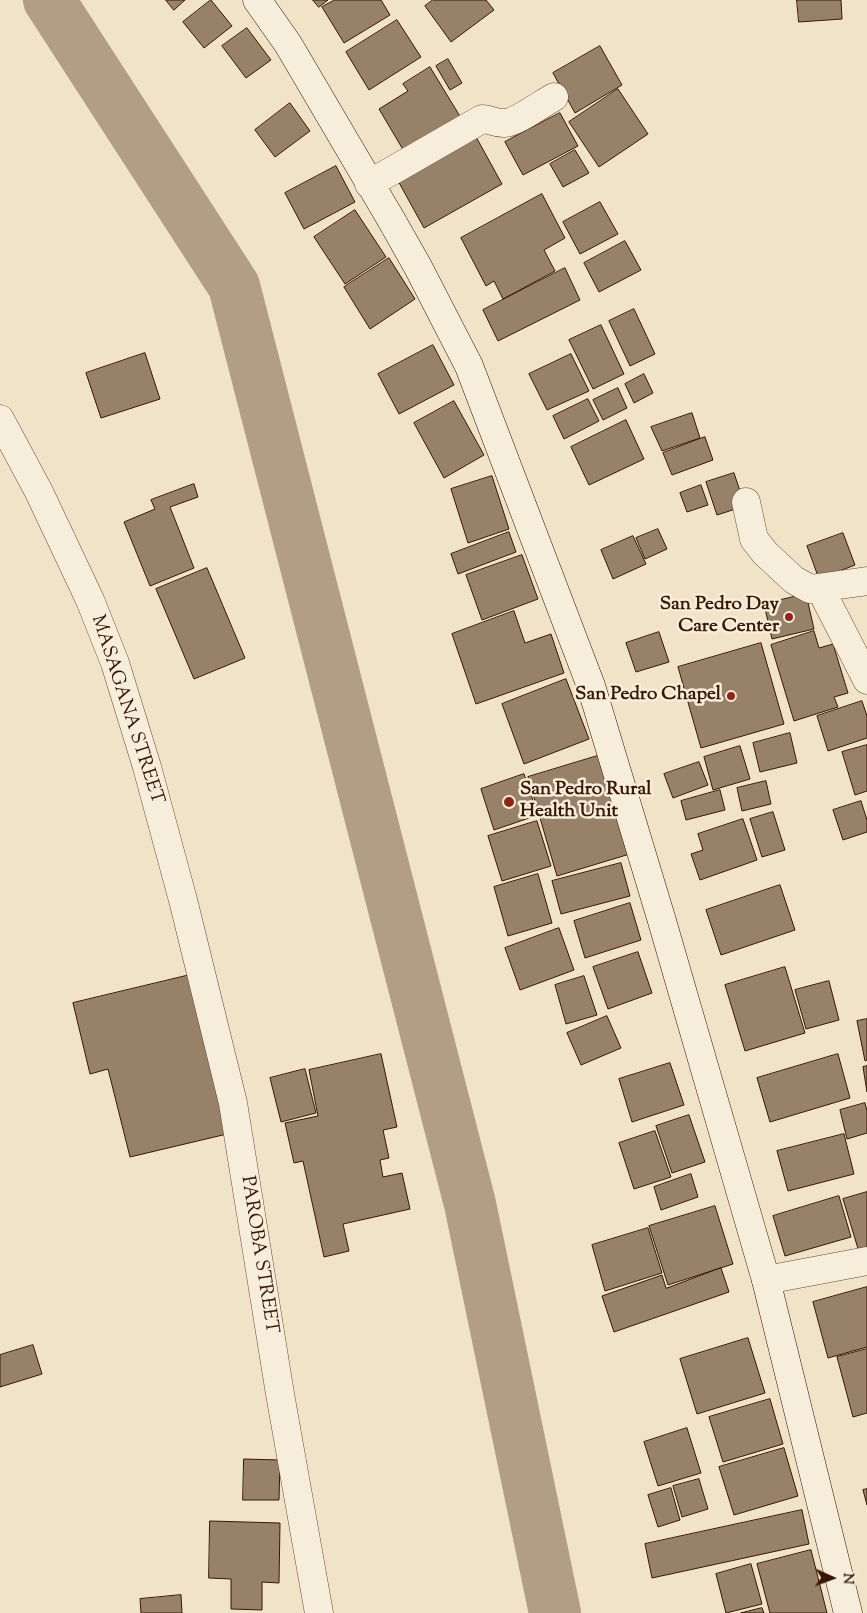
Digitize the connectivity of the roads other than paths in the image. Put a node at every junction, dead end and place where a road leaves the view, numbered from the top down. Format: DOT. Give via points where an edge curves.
graph roads {
  1 [pos="257,0"];
  2 [pos="554,97"];
  3 [pos="369,184"];
  4 [pos="0,419"];
  5 [pos="746,502"];
  6 [pos="867,581"];
  7 [pos="820,588"];
  8 [pos="867,680"];
  9 [pos="183,900"];
  10 [pos="867,1261"];
  11 [pos="766,1280"];
  12 [pos="319,1613"];
  13 [pos="848,1613"];
  1 -- 3 [label="street" via="288,44"];
  2 -- 3 [label="street" via="507,123 482,118"];
  3 -- 11 [label="street" via="418,267 468,366 591,686"];
  4 -- 9 [label="street, MASAGANA STREET" via="69,555 116,663"];
  5 -- 7 [label="street" via="754,538 765,553 794,580 810,590"];
  6 -- 7 [label="street"];
  7 -- 8 [label="street"];
  9 -- 12 [label="street, PAROBA STREET" via="233,1103"];
  10 -- 11 [label="street"];
  11 -- 13 [label="street"];
}
